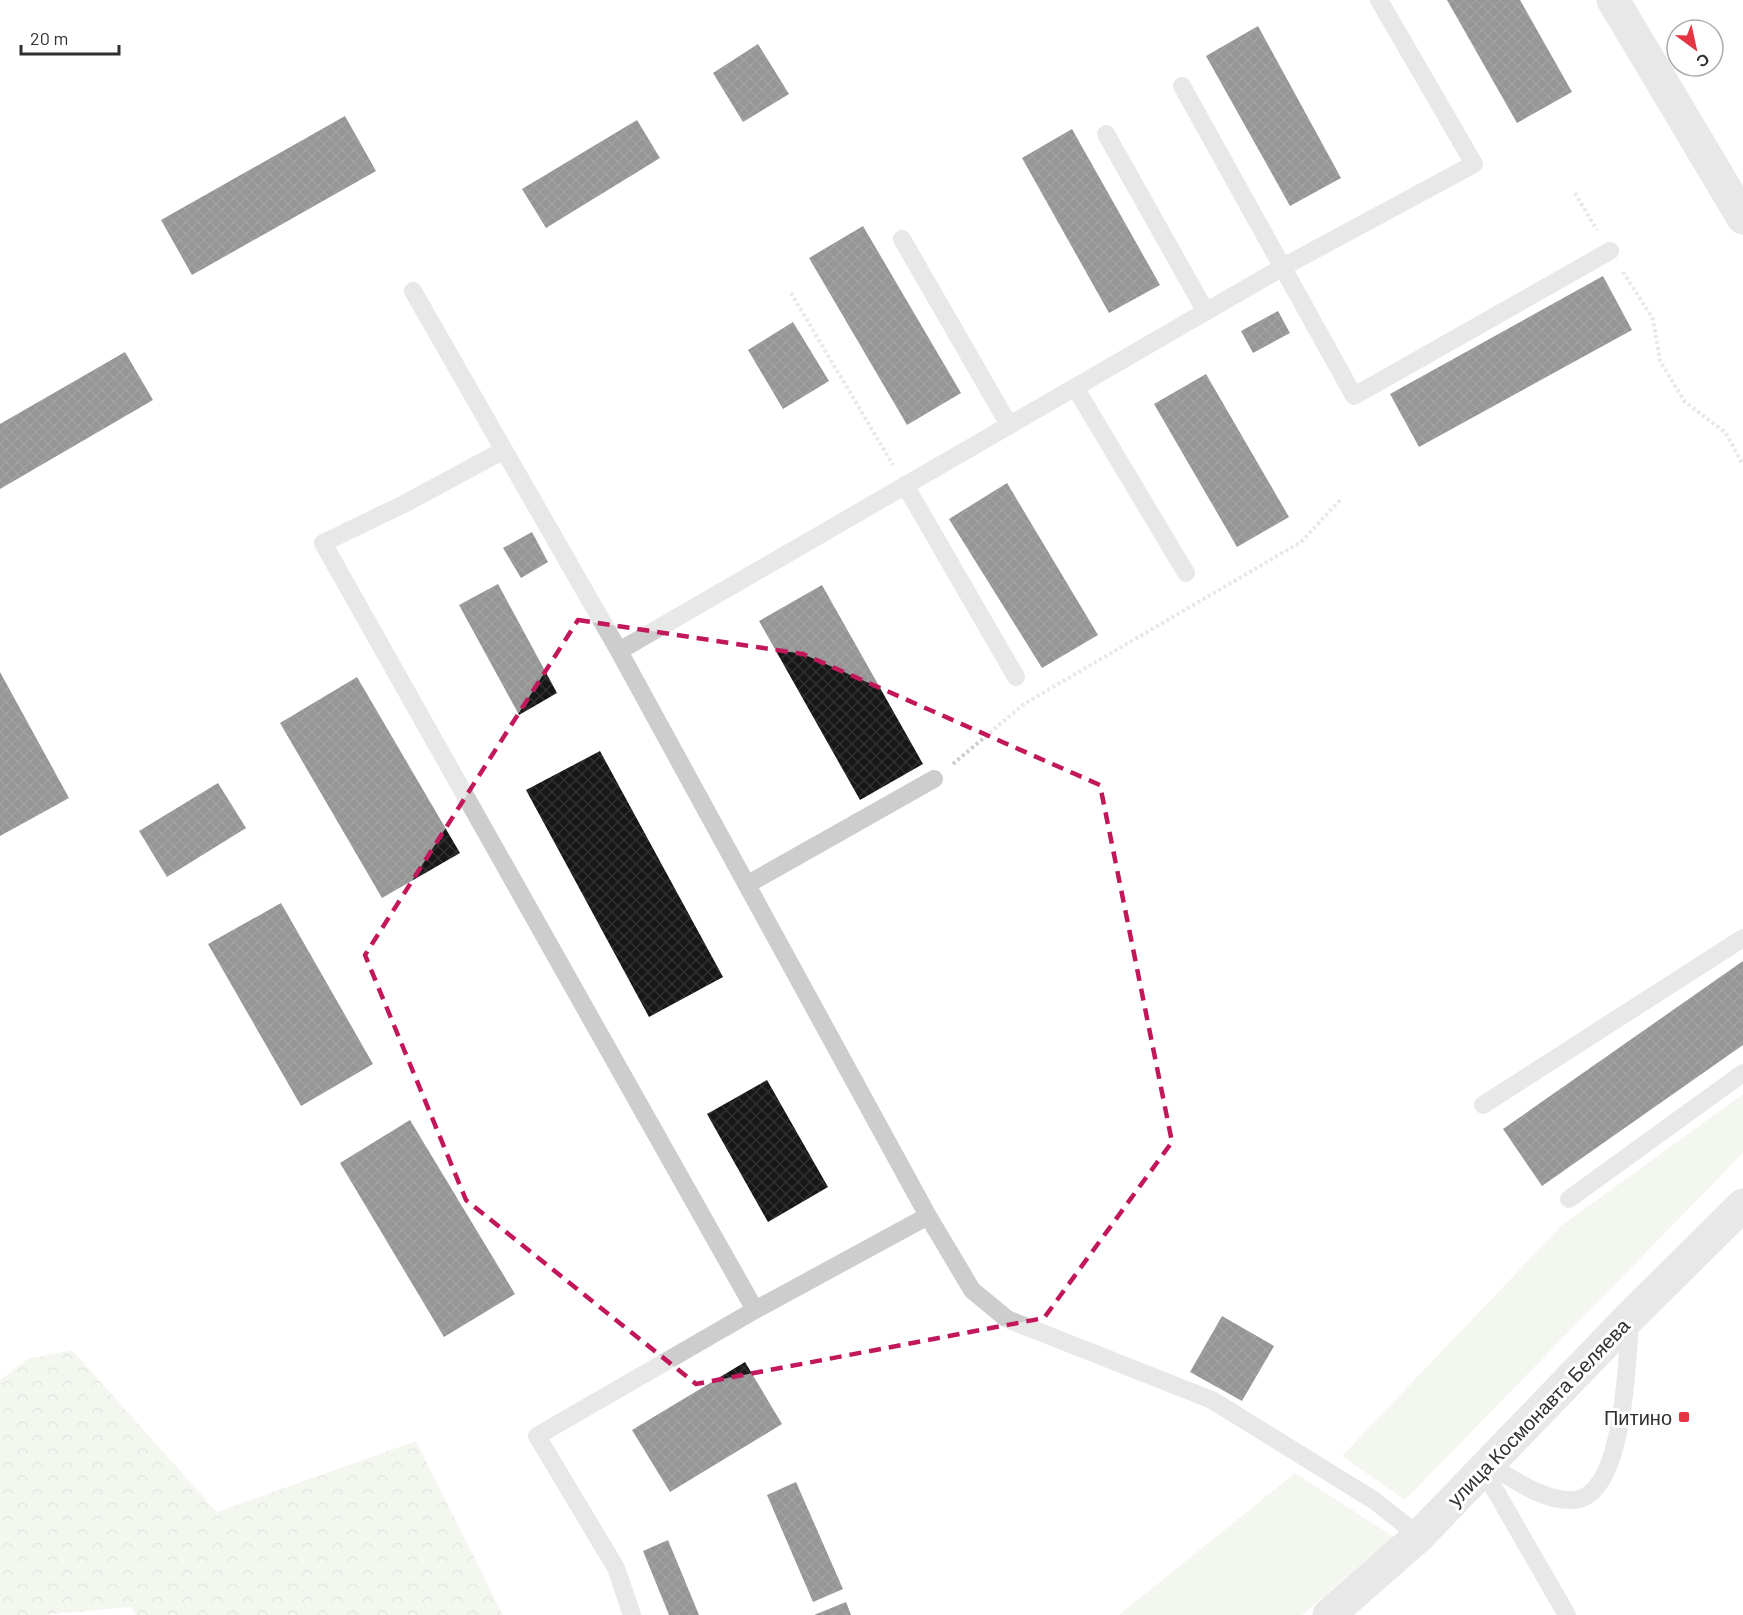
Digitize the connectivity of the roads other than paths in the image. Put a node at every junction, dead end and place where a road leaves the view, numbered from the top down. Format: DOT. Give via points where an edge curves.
graph roads {
  1 [pos="1379,0"];
  2 [pos="1613,0"];
  3 [pos="1182,86"];
  4 [pos="1106,134"];
  5 [pos="1734,182"];
  6 [pos="1743,218"];
  7 [pos="902,240"];
  8 [pos="1610,251"];
  9 [pos="1283,267"];
  10 [pos="413,291"];
  11 [pos="1206,312"];
  12 [pos="1075,387"];
  13 [pos="1009,425"];
  14 [pos="504,450"];
  15 [pos="905,485"];
  16 [pos="1186,573"];
  17 [pos="619,651"];
  18 [pos="1016,676"];
  19 [pos="934,779"];
  20 [pos="747,884"];
  21 [pos="1743,938"];
  22 [pos="1743,1073"];
  23 [pos="1483,1105"];
  24 [pos="1569,1199"];
  25 [pos="1743,1205"];
  26 [pos="928,1216"];
  27 [pos="756,1310"];
  28 [pos="1630,1317"];
  29 [pos="1487,1468"];
  30 [pos="1419,1536"];
  31 [pos="632,1615"];
  32 [pos="1329,1615"];
  33 [pos="1567,1615"];
  1 -- 9 [label="lane" via="1474,164"];
  2 -- 5 [label="street"];
  3 -- 9 [label="lane"];
  4 -- 11 [label="lane"];
  5 -- 6 [label="street"];
  7 -- 13 [label="lane"];
  8 -- 9 [label="lane" via="1354,396"];
  9 -- 11 [label="lane"];
  10 -- 14 [label="lane"];
  11 -- 12 [label="lane"];
  12 -- 13 [label="lane"];
  12 -- 16 [label="lane"];
  13 -- 15 [label="lane"];
  14 -- 17 [label="lane"];
  14 -- 27 [label="lane" via="323,543"];
  15 -- 17 [label="lane"];
  15 -- 18 [label="lane"];
  17 -- 20 [label="lane"];
  19 -- 20 [label="lane"];
  20 -- 26 [label="lane"];
  21 -- 23 [label="lane"];
  22 -- 24 [label="lane"];
  25 -- 28 [label="street, улица Космонавта Беляева"];
  26 -- 27 [label="lane"];
  26 -- 30 [label="lane" via="972,1290 1007,1319 1212,1400 1375,1501"];
  27 -- 31 [label="lane" via="537,1436 616,1568"];
  28 -- 29 [label="street, улица Космонавта Беляева"];
  28 -- 29 [label="lane" via="1624,1393 1612,1459 1592,1494 1577,1500 1560,1499"];
  29 -- 30 [label="street, улица Космонавта Беляева"];
  29 -- 33 [label="lane"];
  30 -- 32 [label="street, улица Космонавта Беляева"];
}
